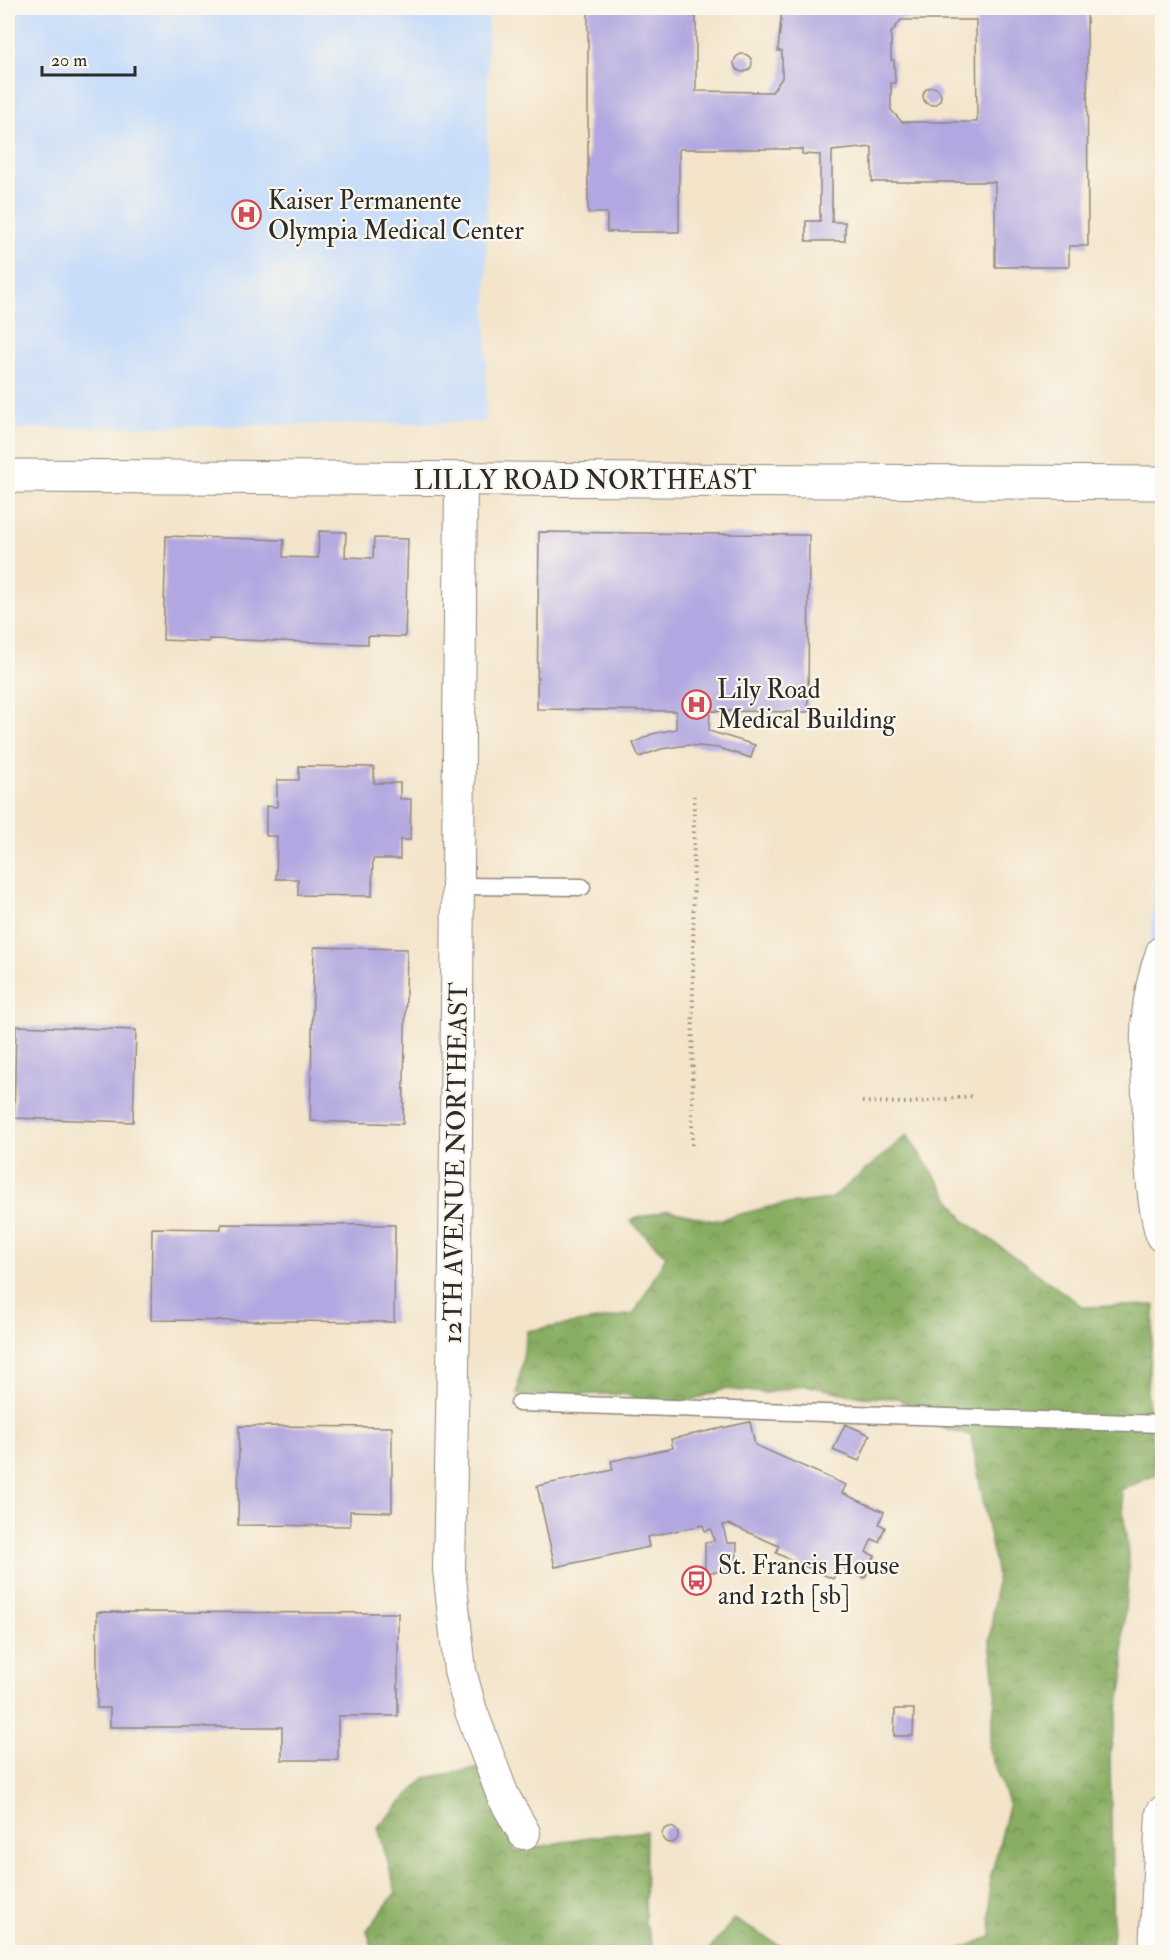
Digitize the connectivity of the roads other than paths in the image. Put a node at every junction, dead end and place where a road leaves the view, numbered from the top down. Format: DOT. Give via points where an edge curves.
graph roads {
  1 [pos="8,476"];
  2 [pos="461,479"];
  3 [pos="1162,483"];
  4 [pos="457,886"];
  5 [pos="582,887"];
  6 [pos="1162,952"];
  7 [pos="1162,1236"];
  8 [pos="519,1403"];
  9 [pos="1162,1424"];
  10 [pos="1162,1813"];
  11 [pos="524,1833"];
  12 [pos="1155,1953"];
  1 -- 2 [label="street, LILLY ROAD NORTHEAST"];
  2 -- 3 [label="street, LILLY ROAD NORTHEAST"];
  2 -- 4 [label="street, 12TH AVENUE NORTHEAST"];
  4 -- 5 [label="lane"];
  4 -- 11 [label="street, 12TH AVENUE NORTHEAST" via="450,1584 460,1671 471,1712 503,1796"];
  6 -- 7 [label="street" via="1152,981 1145,1046 1151,1165"];
  8 -- 9 [label="lane"];
  10 -- 12 [label="street"];
}
